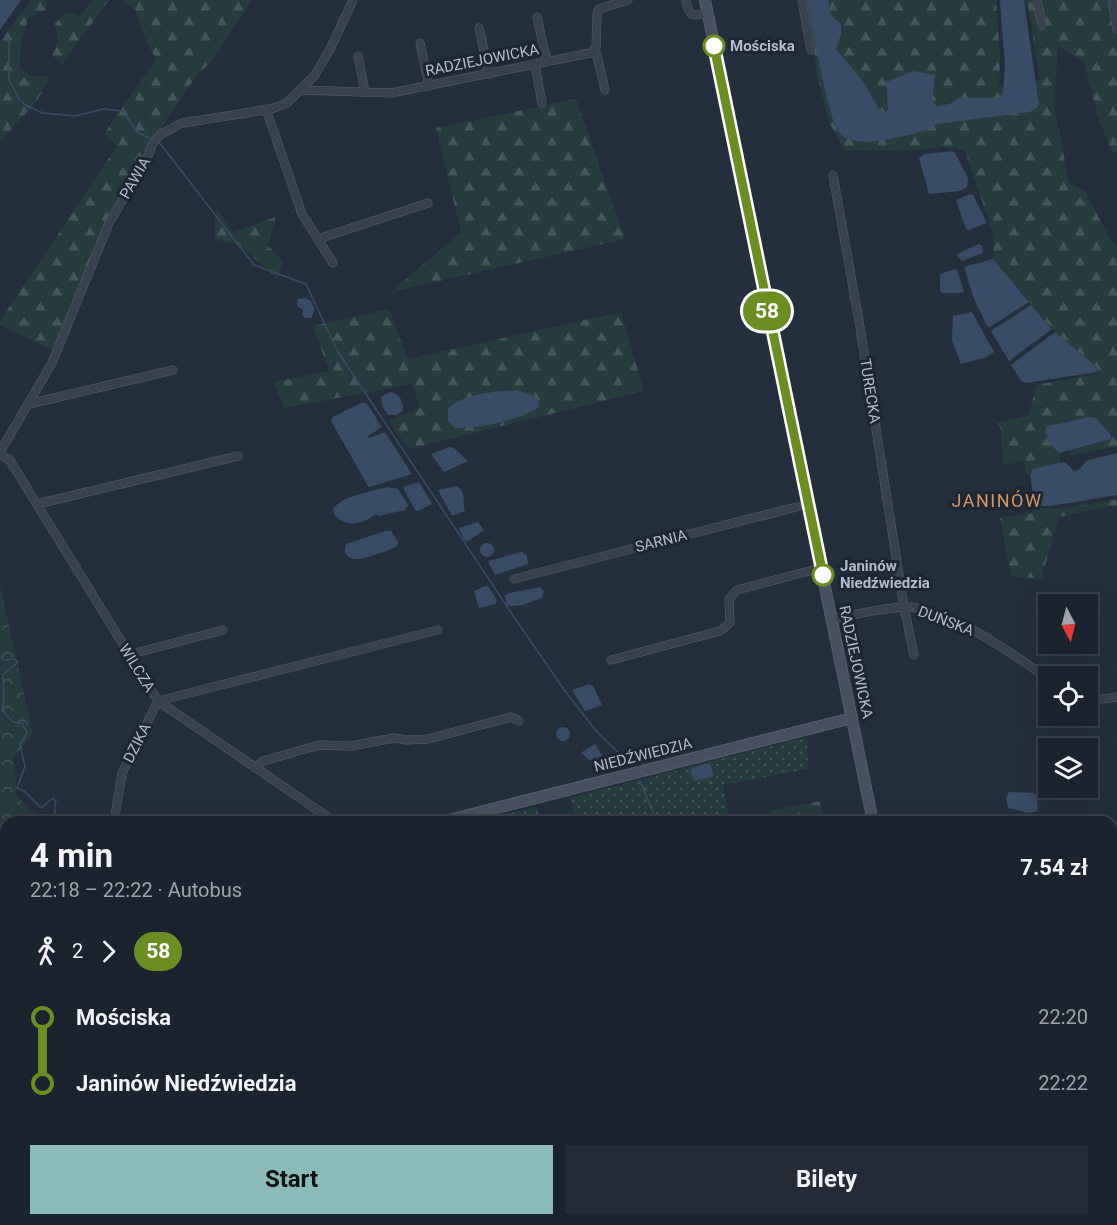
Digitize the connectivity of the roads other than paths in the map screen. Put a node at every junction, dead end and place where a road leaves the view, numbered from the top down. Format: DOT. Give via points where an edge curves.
graph roads {
  1 [pos="353,0"];
  2 [pos="628,0"];
  3 [pos="686,0"];
  4 [pos="705,0"];
  5 [pos="802,0"];
  6 [pos="1037,0"];
  7 [pos="1112,0"];
  8 [pos="708,13"];
  9 [pos="537,17"];
  10 [pos="1042,25"];
  11 [pos="479,28"];
  12 [pos="1117,29"];
  13 [pos="420,43"];
  14 [pos="811,50"];
  15 [pos="594,51"];
  16 [pos="358,56"];
  17 [pos="547,62"];
  18 [pos="534,64"];
  19 [pos="489,74"];
  20 [pos="429,86"];
  21 [pos="301,90"];
  22 [pos="605,90"];
  23 [pos="365,92"];
  24 [pos="542,103"];
  25 [pos="266,109"];
  26 [pos="833,175"];
  27 [pos="428,203"];
  28 [pos="318,239"];
  29 [pos="333,263"];
  30 [pos="173,370"];
  31 [pos="28,404"];
  32 [pos="0,454"];
  33 [pos="238,456"];
  34 [pos="37,504"];
  35 [pos="808,504"];
  36 [pos="821,568"];
  37 [pos="514,579"];
  38 [pos="904,607"];
  39 [pos="832,619"];
  40 [pos="223,630"];
  41 [pos="438,630"];
  42 [pos="128,655"];
  43 [pos="914,655"];
  44 [pos="611,660"];
  45 [pos="1038,672"];
  46 [pos="1117,697"];
  47 [pos="1098,700"];
  48 [pos="158,701"];
  49 [pos="852,718"];
  50 [pos="519,721"];
  51 [pos="255,768"];
  52 [pos="115,816"];
  53 [pos="326,816"];
  54 [pos="465,816"];
  55 [pos="872,816"];
  1 -- 21 [label="street, PAWIA" via="330,50"];
  2 -- 15 [label="street" via="599,9"];
  3 -- 8 [label="street" via="690,15"];
  4 -- 8 [label="main road, RADZIEJOWICKA"];
  5 -- 14 [label="street"];
  6 -- 10 [label="street"];
  7 -- 12 [label="street"];
  8 -- 35 [label="main road, RADZIEJOWICKA"];
  9 -- 17 [label="street"];
  11 -- 19 [label="street"];
  13 -- 20 [label="street"];
  15 -- 17 [label="street, RADZIEJOWICKA"];
  15 -- 22 [label="street"];
  16 -- 23 [label="street"];
  17 -- 18 [label="street, RADZIEJOWICKA"];
  18 -- 19 [label="street, RADZIEJOWICKA"];
  18 -- 24 [label="street"];
  19 -- 20 [label="street, RADZIEJOWICKA"];
  20 -- 23 [label="street, RADZIEJOWICKA" via="391,93"];
  21 -- 23 [label="street, RADZIEJOWICKA"];
  21 -- 25 [label="street, PAWIA" via="287,103"];
  25 -- 28 [label="street" via="302,214"];
  25 -- 31 [label="street, PAWIA" via="182,123 153,143 108,223 52,363"];
  26 -- 38 [label="street, TURECKA"];
  27 -- 28 [label="street"];
  28 -- 29 [label="street"];
  30 -- 31 [label="street"];
  31 -- 32 [label="street, PAWIA"];
  32 -- 34 [label="street, WILCZA" via="9,459"];
  33 -- 34 [label="street"];
  34 -- 42 [label="street, WILCZA"];
  35 -- 36 [label="main road, RADZIEJOWICKA"];
  35 -- 37 [label="street, SARNIA"];
  36 -- 39 [label="main road, RADZIEJOWICKA"];
  36 -- 44 [label="street" via="737,590 729,599 730,622 720,632"];
  38 -- 39 [label="street, DUŃSKA"];
  38 -- 43 [label="street, TURECKA"];
  38 -- 45 [label="street, DUŃSKA" via="919,608 978,633"];
  39 -- 49 [label="main road, RADZIEJOWICKA"];
  40 -- 42 [label="street"];
  41 -- 48 [label="street"];
  42 -- 48 [label="street, WILCZA"];
  46 -- 47 [label="street"];
  48 -- 51 [label="street, WILCZA"];
  48 -- 52 [label="street, DZIKA" via="122,773"];
  49 -- 54 [label="main road, NIEDŹWIEDZIA"];
  49 -- 55 [label="main road, RADZIEJOWICKA"];
  50 -- 51 [label="street" via="511,717 428,739 319,745 263,761"];
  51 -- 53 [label="street, WILCZA"];
}
